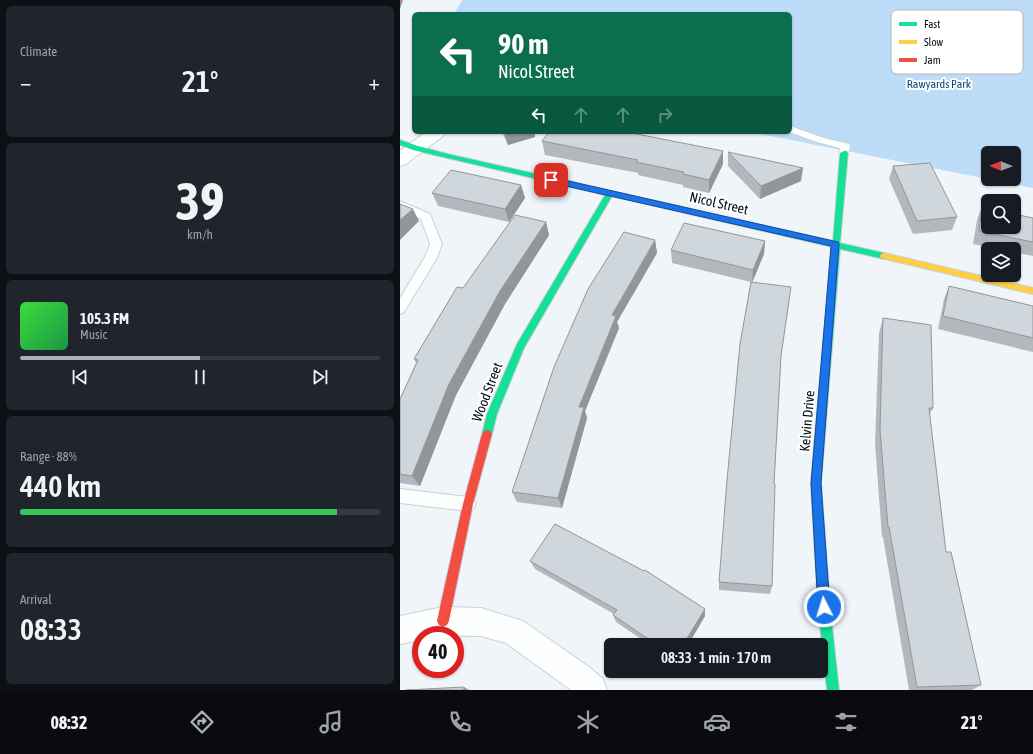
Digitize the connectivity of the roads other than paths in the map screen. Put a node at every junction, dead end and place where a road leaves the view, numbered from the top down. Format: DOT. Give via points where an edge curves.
graph roads {
  1 [pos="792,130"];
  2 [pos="434,134"];
  3 [pos="400,142"];
  4 [pos="416,148"];
  5 [pos="844,153"];
  6 [pos="400,160"];
  7 [pos="610,193"];
  8 [pos="400,205"];
  9 [pos="835,244"];
  10 [pos="1033,291"];
  11 [pos="400,309"];
  12 [pos="400,496"];
  13 [pos="468,504"];
  14 [pos="443,621"];
  15 [pos="400,630"];
  16 [pos="592,690"];
  17 [pos="833,690"];
  1 -- 5 [label="lane" via="845,146"];
  2 -- 4 [label="street"];
  3 -- 4 [label="street, Nicol Street"];
  4 -- 6 [label="street"];
  4 -- 7 [label="street, Nicol Street"];
  5 -- 9 [label="street, Kelvin Drive"];
  7 -- 9 [label="street, Nicol Street"];
  7 -- 13 [label="street, Wood Street" via="520,347 492,414"];
  8 -- 11 [label="lane" via="426,217 436,244 431,258"];
  9 -- 10 [label="street, Nicol Street"];
  9 -- 17 [label="street, Kelvin Drive" via="816,483"];
  12 -- 13 [label="lane"];
  13 -- 14 [label="street, Wood Street"];
  14 -- 15 [label="street"];
  14 -- 16 [label="street" via="481,622 513,631"];
}
